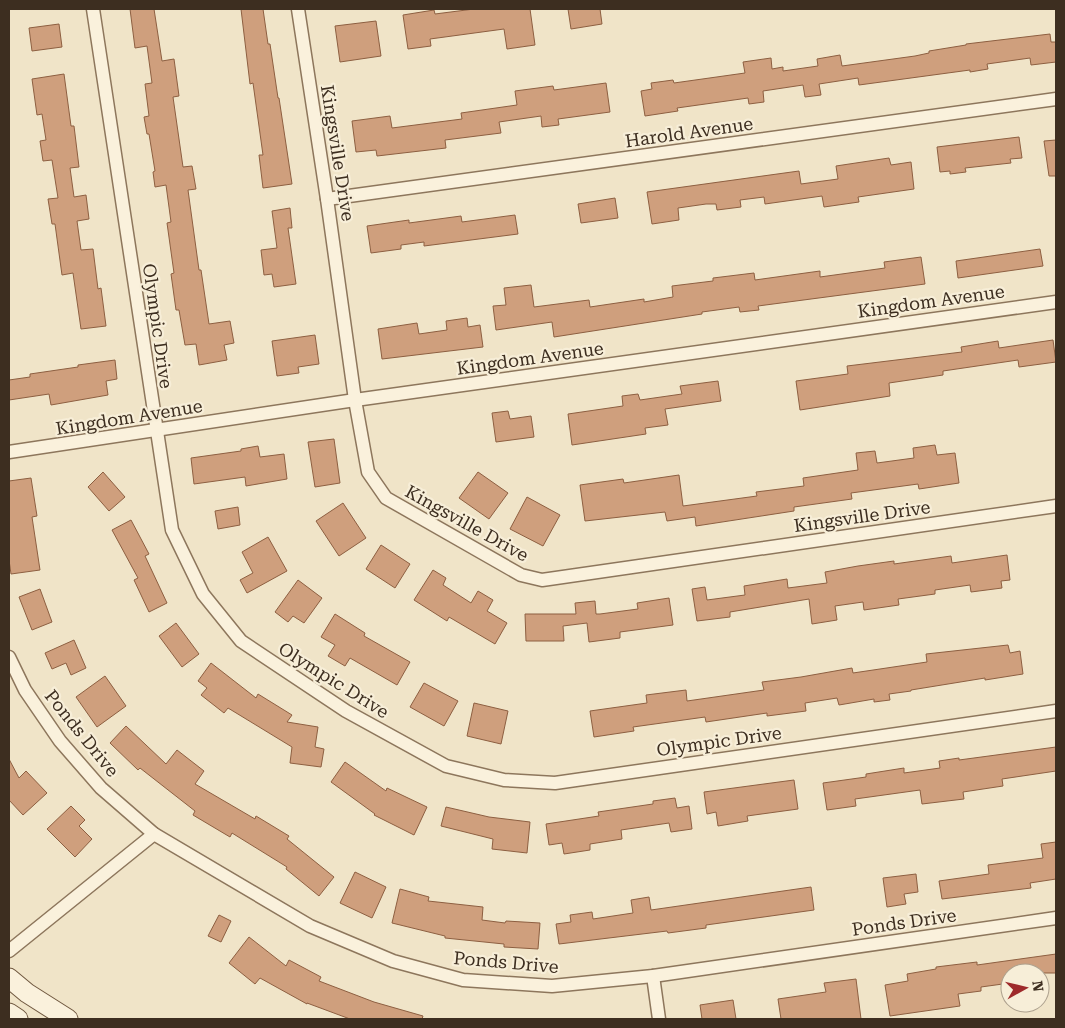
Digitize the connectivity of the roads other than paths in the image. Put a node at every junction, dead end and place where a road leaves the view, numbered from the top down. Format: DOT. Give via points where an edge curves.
graph roads {
  1 [pos="93,9"];
  2 [pos="298,9"];
  3 [pos="1056,99"];
  4 [pos="327,199"];
  5 [pos="1056,302"];
  6 [pos="355,400"];
  7 [pos="156,430"];
  8 [pos="9,452"];
  9 [pos="1056,506"];
  10 [pos="9,656"];
  11 [pos="1056,711"];
  12 [pos="154,834"];
  13 [pos="1056,918"];
  14 [pos="9,951"];
  15 [pos="653,976"];
  16 [pos="9,978"];
  17 [pos="9,1013"];
  18 [pos="18,1019"];
  19 [pos="68,1019"];
  20 [pos="660,1019"];
  1 -- 7 [label="street, Olympic Drive"];
  2 -- 4 [label="street, Kingsville Drive"];
  3 -- 4 [label="street, Harold Avenue"];
  4 -- 6 [label="street, Kingsville Drive"];
  5 -- 6 [label="street, Kingdom Avenue"];
  6 -- 7 [label="street, Kingdom Avenue"];
  6 -- 9 [label="street, Kingsville Drive" via="368,472 386,498 521,575 542,580"];
  7 -- 8 [label="street, Kingdom Avenue"];
  7 -- 11 [label="street, Olympic Drive" via="172,530 203,594 241,641 346,711 446,766 504,780 555,783"];
  10 -- 12 [label="street, Ponds Drive" via="25,690 60,741 101,788"];
  12 -- 14 [label="street"];
  12 -- 15 [label="street, Ponds Drive" via="310,926 393,961 463,980 552,986"];
  13 -- 15 [label="street, Ponds Drive"];
  15 -- 20 [label="street"];
  16 -- 19 [label="main road"];
  17 -- 18 [label="main road"];
}
